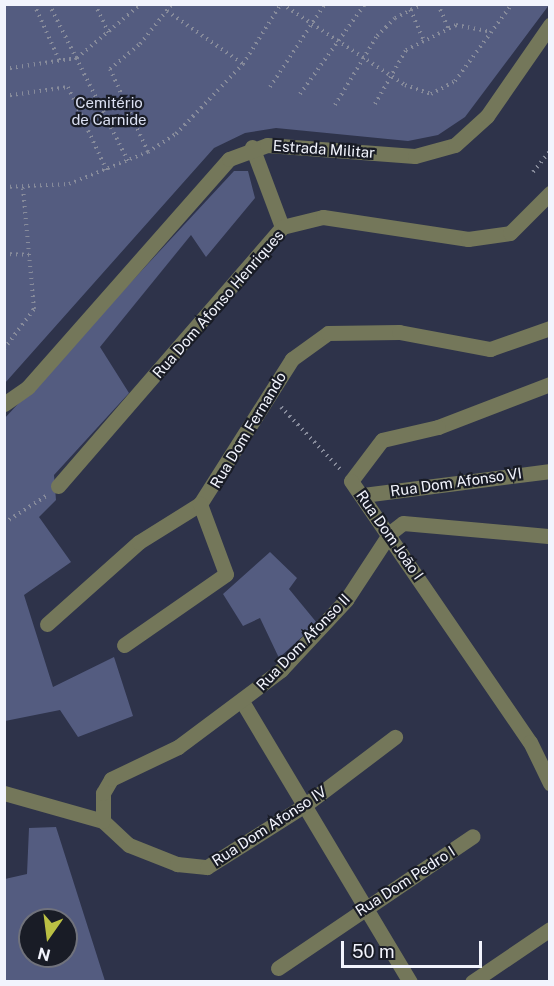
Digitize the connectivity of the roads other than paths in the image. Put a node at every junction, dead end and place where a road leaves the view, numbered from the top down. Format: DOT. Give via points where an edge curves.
graph roads {
  1 [pos="549,25"];
  2 [pos="252,147"];
  3 [pos="549,193"];
  4 [pos="282,227"];
  5 [pos="549,328"];
  6 [pos="549,384"];
  7 [pos="4,404"];
  8 [pos="549,471"];
  9 [pos="58,486"];
  10 [pos="363,495"];
  11 [pos="201,504"];
  12 [pos="390,533"];
  13 [pos="549,536"];
  14 [pos="47,624"];
  15 [pos="124,645"];
  16 [pos="243,703"];
  17 [pos="395,737"];
  18 [pos="549,783"];
  19 [pos="4,793"];
  20 [pos="305,805"];
  21 [pos="103,821"];
  22 [pos="473,837"];
  23 [pos="364,906"];
  24 [pos="549,929"];
  25 [pos="278,968"];
  26 [pos="410,981"];
  27 [pos="472,981"];
  1 -- 2 [label="street, Estrada Militar" via="488,116 446,149 415,156"];
  2 -- 4 [label="street"];
  2 -- 7 [label="street, Estrada Militar" via="216,168 28,387"];
  3 -- 4 [label="street, Rua Dom Afonso Henriques" via="510,232 468,238 323,217"];
  4 -- 9 [label="street, Rua Dom Afonso Henriques"];
  5 -- 11 [label="street, Rua Dom Fernando" via="490,349 399,332 328,333 292,358"];
  6 -- 10 [label="street, Rua Dom João I" via="438,427 382,440 351,481"];
  8 -- 10 [label="street, Rua Dom Afonso VI"];
  10 -- 12 [label="street, Rua Dom João I"];
  11 -- 14 [label="street, Rua Dom Fernando" via="139,542"];
  11 -- 15 [label="street" via="226,574"];
  12 -- 13 [label="street" via="403,523"];
  12 -- 16 [label="street, Rua Dom Afonso II" via="346,600"];
  12 -- 18 [label="street, Rua Dom João I" via="530,742"];
  16 -- 20 [label="street"];
  16 -- 21 [label="street, Rua Dom Afonso II" via="178,747 111,779 103,793"];
  17 -- 20 [label="street, Rua Dom Afonso IV"];
  19 -- 21 [label="street"];
  20 -- 21 [label="street, Rua Dom Afonso IV" via="207,867 177,864 129,845"];
  20 -- 23 [label="street"];
  22 -- 23 [label="street, Rua Dom Pedro I"];
  23 -- 25 [label="street, Rua Dom Pedro I"];
  23 -- 26 [label="street"];
  24 -- 27 [label="street"];
}
